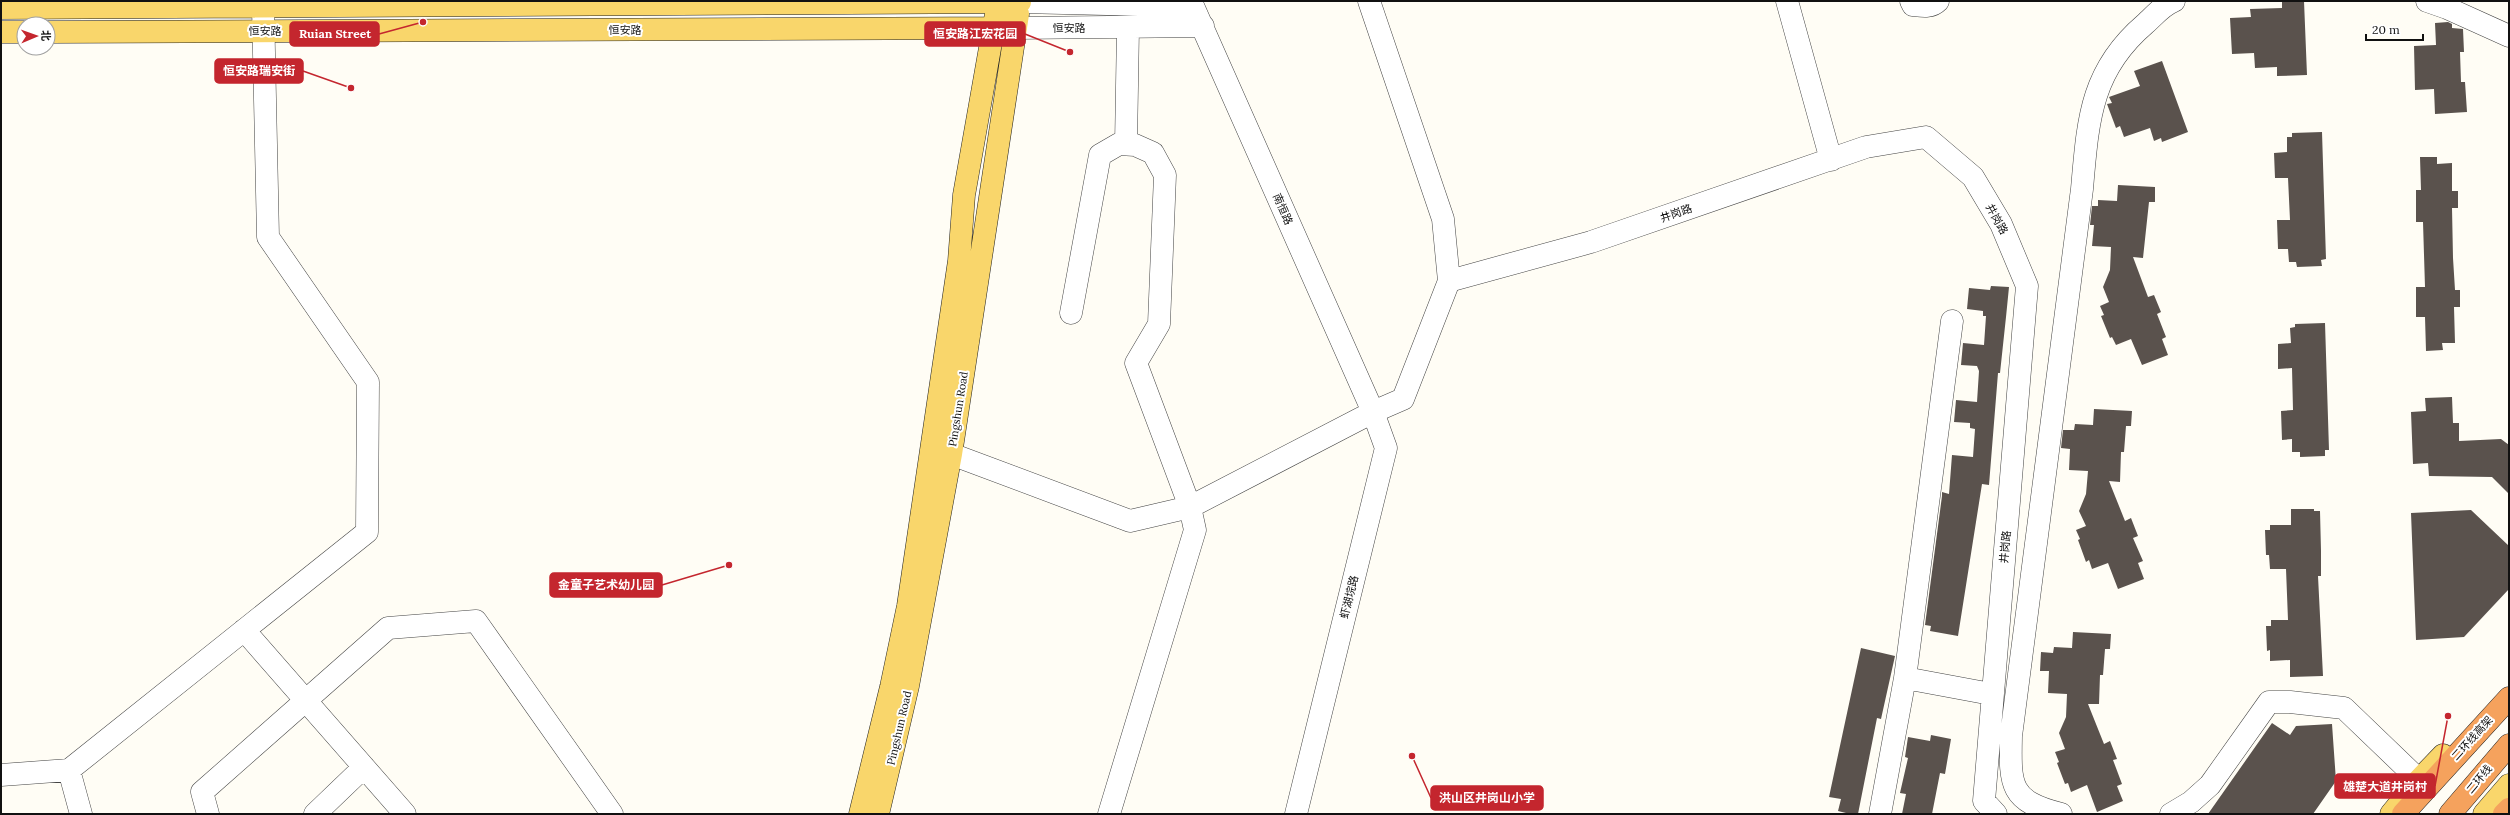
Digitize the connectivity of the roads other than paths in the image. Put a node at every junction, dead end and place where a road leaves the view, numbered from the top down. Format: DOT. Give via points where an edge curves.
graph roads {
  1 [pos="1369,1"];
  2 [pos="1787,1"];
  3 [pos="1911,1"];
  4 [pos="1938,1"];
  5 [pos="2174,1"];
  6 [pos="2427,1"];
  7 [pos="997,2"];
  8 [pos="1020,2"];
  9 [pos="601,3"];
  10 [pos="187,5"];
  11 [pos="263,7"];
  12 [pos="1,8"];
  13 [pos="1203,26"];
  14 [pos="993,28"];
  15 [pos="1016,28"];
  16 [pos="1128,28"];
  17 [pos="264,31"];
  18 [pos="1,32"];
  19 [pos="16,32"];
  20 [pos="56,32"];
  21 [pos="2509,36"];
  22 [pos="1126,144"];
  23 [pos="1831,160"];
  24 [pos="1449,281"];
  25 [pos="1071,313"];
  26 [pos="1952,321"];
  27 [pos="1374,412"];
  28 [pos="951,454"];
  29 [pos="1190,507"];
  30 [pos="244,630"];
  31 [pos="1905,678"];
  32 [pos="2509,689"];
  33 [pos="1991,694"];
  34 [pos="2509,698"];
  35 [pos="306,701"];
  36 [pos="2509,745"];
  37 [pos="364,767"];
  38 [pos="69,770"];
  39 [pos="1,776"];
  40 [pos="2419,780"];
  41 [pos="2509,786"];
  42 [pos="2509,809"];
  43 [pos="81,814"];
  44 [pos="208,814"];
  45 [pos="315,814"];
  46 [pos="405,814"];
  47 [pos="612,814"];
  48 [pos="860,814"];
  49 [pos="878,814"];
  50 [pos="1109,814"];
  51 [pos="1296,814"];
  52 [pos="1880,814"];
  53 [pos="1996,814"];
  54 [pos="2061,814"];
  55 [pos="2171,814"];
  56 [pos="2391,814"];
  57 [pos="2403,814"];
  58 [pos="2450,814"];
  59 [pos="2484,814"];
  60 [pos="2504,814"];
  1 -- 24 [label="street" via="1443,219"];
  2 -- 23 [label="street"];
  3 -- 4 [label="street" via="1913,5 1923,6"];
  5 -- 54 [label="street" via="2126,40 2108,64 2088,121 2082,189 2011,736 2012,783 2020,795 2038,808"];
  6 -- 21 [label="street"];
  7 -- 8 [label="main road"];
  7 -- 9 [label="main road"];
  7 -- 14 [label="main road, Pingshun Road"];
  8 -- 13 [label="street, 南恒路" via="1193,6"];
  8 -- 15 [label="main road, Pingshun Road"];
  9 -- 11 [label="main road"];
  10 -- 11 [label="main road"];
  10 -- 12 [label="main road"];
  11 -- 17 [label="street"];
  13 -- 16 [label="street, 恒安路"];
  13 -- 27 [label="street, 南恒路"];
  14 -- 15 [label="main road, 恒安路"];
  14 -- 17 [label="main road, 恒安路"];
  14 -- 48 [label="main road, Pingshun Road" via="964,195 958,261 908,606"];
  15 -- 16 [label="street, 恒安路"];
  15 -- 28 [label="main road, Pingshun Road"];
  16 -- 22 [label="street"];
  17 -- 20 [label="main road, 恒安路"];
  17 -- 30 [label="street" via="268,236 368,382 367,532"];
  18 -- 19 [label="main road"];
  22 -- 25 [label="street" via="1119,144 1100,155"];
  22 -- 29 [label="street" via="1135,144 1153,153 1165,175 1159,324 1136,363"];
  23 -- 24 [label="street, 井岗路" via="1591,242"];
  23 -- 33 [label="street, 井岗路" via="1866,147 1926,137 1973,177 2001,224 2027,286 2022,366"];
  24 -- 27 [label="street" via="1403,399"];
  26 -- 31 [label="street"];
  27 -- 29 [label="street"];
  27 -- 51 [label="street, 虾湖垸路" via="1386,448"];
  28 -- 29 [label="street" via="1130,521"];
  28 -- 49 [label="main road, Pingshun Road" via="908,686"];
  29 -- 50 [label="street" via="1194,530"];
  30 -- 35 [label="street"];
  30 -- 38 [label="street"];
  31 -- 33 [label="street"];
  31 -- 52 [label="street"];
  32 -- 40 [label="main road"];
  33 -- 53 [label="street, 井岗路" via="1984,801"];
  34 -- 57 [label="highway, 二环线高架"];
  35 -- 37 [label="street"];
  35 -- 44 [label="street" via="202,792"];
  35 -- 47 [label="street" via="388,628 476,621"];
  36 -- 58 [label="highway, 二环线"];
  37 -- 45 [label="street"];
  37 -- 46 [label="street"];
  38 -- 39 [label="street"];
  38 -- 43 [label="street"];
  40 -- 55 [label="street" via="2344,708 2269,702 2210,785 2191,802"];
  40 -- 56 [label="main road"];
  41 -- 59 [label="main road"];
  42 -- 60 [label="highway"];
}
